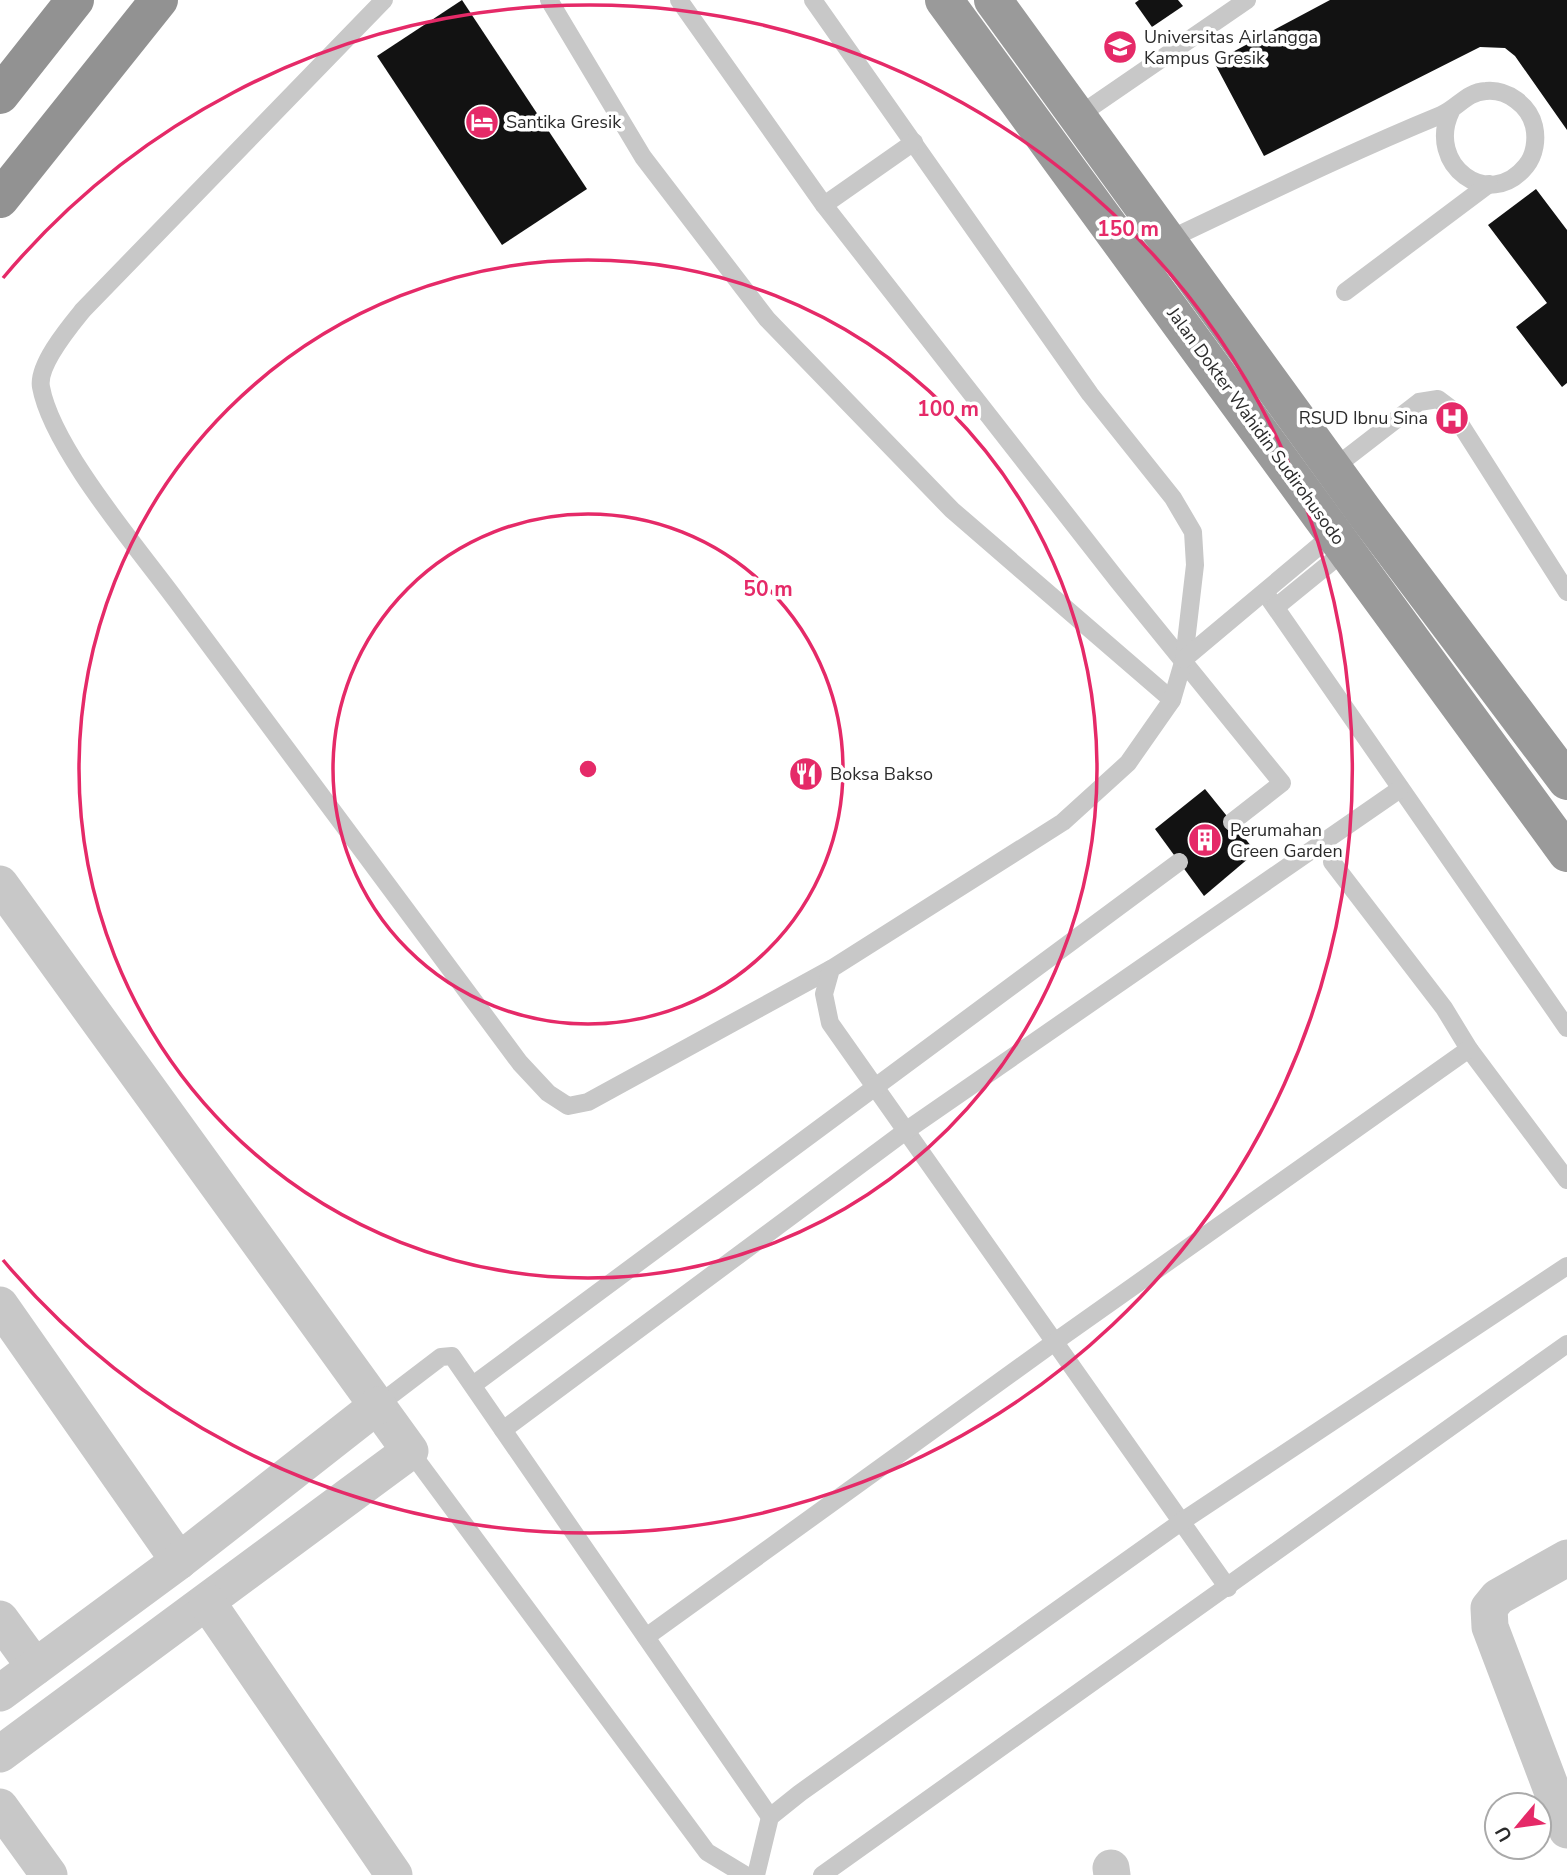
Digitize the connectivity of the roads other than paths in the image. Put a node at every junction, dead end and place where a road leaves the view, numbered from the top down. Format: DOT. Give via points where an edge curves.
graph roads {
  1 [pos="75,0"];
  2 [pos="159,0"];
  3 [pos="384,0"];
  4 [pos="549,0"];
  5 [pos="679,0"];
  6 [pos="813,0"];
  7 [pos="944,0"];
  8 [pos="993,0"];
  9 [pos="1247,0"];
  10 [pos="0,95"];
  11 [pos="1451,111"];
  12 [pos="1078,116"];
  13 [pos="914,142"];
  14 [pos="1489,184"];
  15 [pos="0,199"];
  16 [pos="824,205"];
  17 [pos="1168,240"];
  18 [pos="1132,257"];
  19 [pos="1345,292"];
  20 [pos="1334,468"];
  21 [pos="1303,489"];
  22 [pos="1348,531"];
  23 [pos="1567,592"];
  24 [pos="1271,600"];
  25 [pos="1184,659"];
  26 [pos="1172,700"];
  27 [pos="1567,781"];
  28 [pos="1400,789"];
  29 [pos="1232,822"];
  30 [pos="1567,853"];
  31 [pos="1179,862"];
  32 [pos="1332,862"];
  33 [pos="0,884"];
  34 [pos="831,969"];
  35 [pos="1567,1028"];
  36 [pos="1469,1049"];
  37 [pos="874,1088"];
  38 [pos="906,1130"];
  39 [pos="1567,1180"];
  40 [pos="1567,1266"];
  41 [pos="0,1305"];
  42 [pos="1056,1341"];
  43 [pos="1567,1344"];
  44 [pos="473,1385"];
  45 [pos="378,1405"];
  46 [pos="503,1430"];
  47 [pos="410,1451"];
  48 [pos="1181,1522"];
  49 [pos="1567,1559"];
  50 [pos="179,1561"];
  51 [pos="1228,1588"];
  52 [pos="207,1602"];
  53 [pos="0,1619"];
  54 [pos="646,1637"];
  55 [pos="35,1667"];
  56 [pos="0,1693"];
  57 [pos="0,1754"];
  58 [pos="0,1807"];
  59 [pos="770,1817"];
  60 [pos="1567,1830"];
  61 [pos="49,1875"];
  62 [pos="394,1875"];
  63 [pos="745,1875"];
  64 [pos="757,1875"];
  65 [pos="822,1875"];
  1 -- 10 [label="highway"];
  2 -- 15 [label="highway"];
  3 -- 34 [label="lane" via="83,310 54,348 40,383 52,425 291,755 520,1063 548,1093 568,1106 588,1102"];
  4 -- 26 [label="lane" via="643,157 767,319 951,510"];
  5 -- 16 [label="lane"];
  6 -- 13 [label="lane"];
  7 -- 18 [label="highway, Jalan Dokter Wahidin Sudirohusodo"];
  8 -- 12 [label="highway, Jalan Dokter Wahidin Sudirohusodo"];
  9 -- 12 [label="lane"];
  11 -- 14 [label="lane" via="1442,138 1451,165 1462,175"];
  11 -- 14 [label="lane" via="1461,100 1488,90 1516,99 1526,109 1533,123 1534,151 1517,175"];
  11 -- 17 [label="lane"];
  12 -- 17 [label="highway, Jalan Dokter Wahidin Sudirohusodo"];
  13 -- 16 [label="lane"];
  13 -- 25 [label="lane" via="1090,394 1173,498 1193,532 1195,565"];
  14 -- 19 [label="lane"];
  16 -- 25 [label="lane"];
  17 -- 18 [label="lane"];
  17 -- 20 [label="highway, Jalan Dokter Wahidin Sudirohusodo"];
  18 -- 21 [label="highway, Jalan Dokter Wahidin Sudirohusodo"];
  20 -- 21 [label="lane"];
  20 -- 22 [label="highway, Jalan Dokter Wahidin Sudirohusodo"];
  20 -- 23 [label="lane" via="1419,402 1438,399 1450,408"];
  21 -- 22 [label="highway, Jalan Dokter Wahidin Sudirohusodo"];
  22 -- 24 [label="lane"];
  22 -- 27 [label="highway, Jalan Dokter Wahidin Sudirohusodo"];
  22 -- 30 [label="highway, Jalan Dokter Wahidin Sudirohusodo"];
  24 -- 25 [label="lane"];
  24 -- 28 [label="lane"];
  25 -- 26 [label="lane"];
  25 -- 29 [label="lane" via="1282,782"];
  26 -- 34 [label="lane" via="1128,763 1063,822"];
  28 -- 35 [label="lane"];
  28 -- 38 [label="lane"];
  31 -- 37 [label="lane"];
  32 -- 36 [label="lane" via="1444,1008"];
  33 -- 45 [label="street"];
  34 -- 37 [label="lane" via="824,994 830,1023"];
  36 -- 39 [label="lane"];
  36 -- 42 [label="lane"];
  37 -- 38 [label="lane"];
  37 -- 44 [label="lane"];
  38 -- 42 [label="lane"];
  38 -- 46 [label="lane"];
  40 -- 48 [label="lane"];
  41 -- 50 [label="street"];
  42 -- 48 [label="lane"];
  42 -- 54 [label="lane"];
  43 -- 51 [label="lane"];
  44 -- 45 [label="lane" via="456,1361 445,1355"];
  44 -- 46 [label="lane"];
  45 -- 47 [label="street"];
  45 -- 50 [label="street"];
  46 -- 54 [label="lane"];
  47 -- 52 [label="street"];
  47 -- 63 [label="lane" via="707,1852"];
  48 -- 51 [label="lane"];
  48 -- 59 [label="lane"];
  49 -- 60 [label="street" via="1498,1597 1489,1608 1490,1627"];
  50 -- 55 [label="street"];
  51 -- 65 [label="lane"];
  52 -- 57 [label="street"];
  52 -- 62 [label="street"];
  53 -- 55 [label="street"];
  54 -- 59 [label="lane"];
  55 -- 56 [label="street"];
  58 -- 61 [label="street"];
  59 -- 64 [label="lane"];
}
